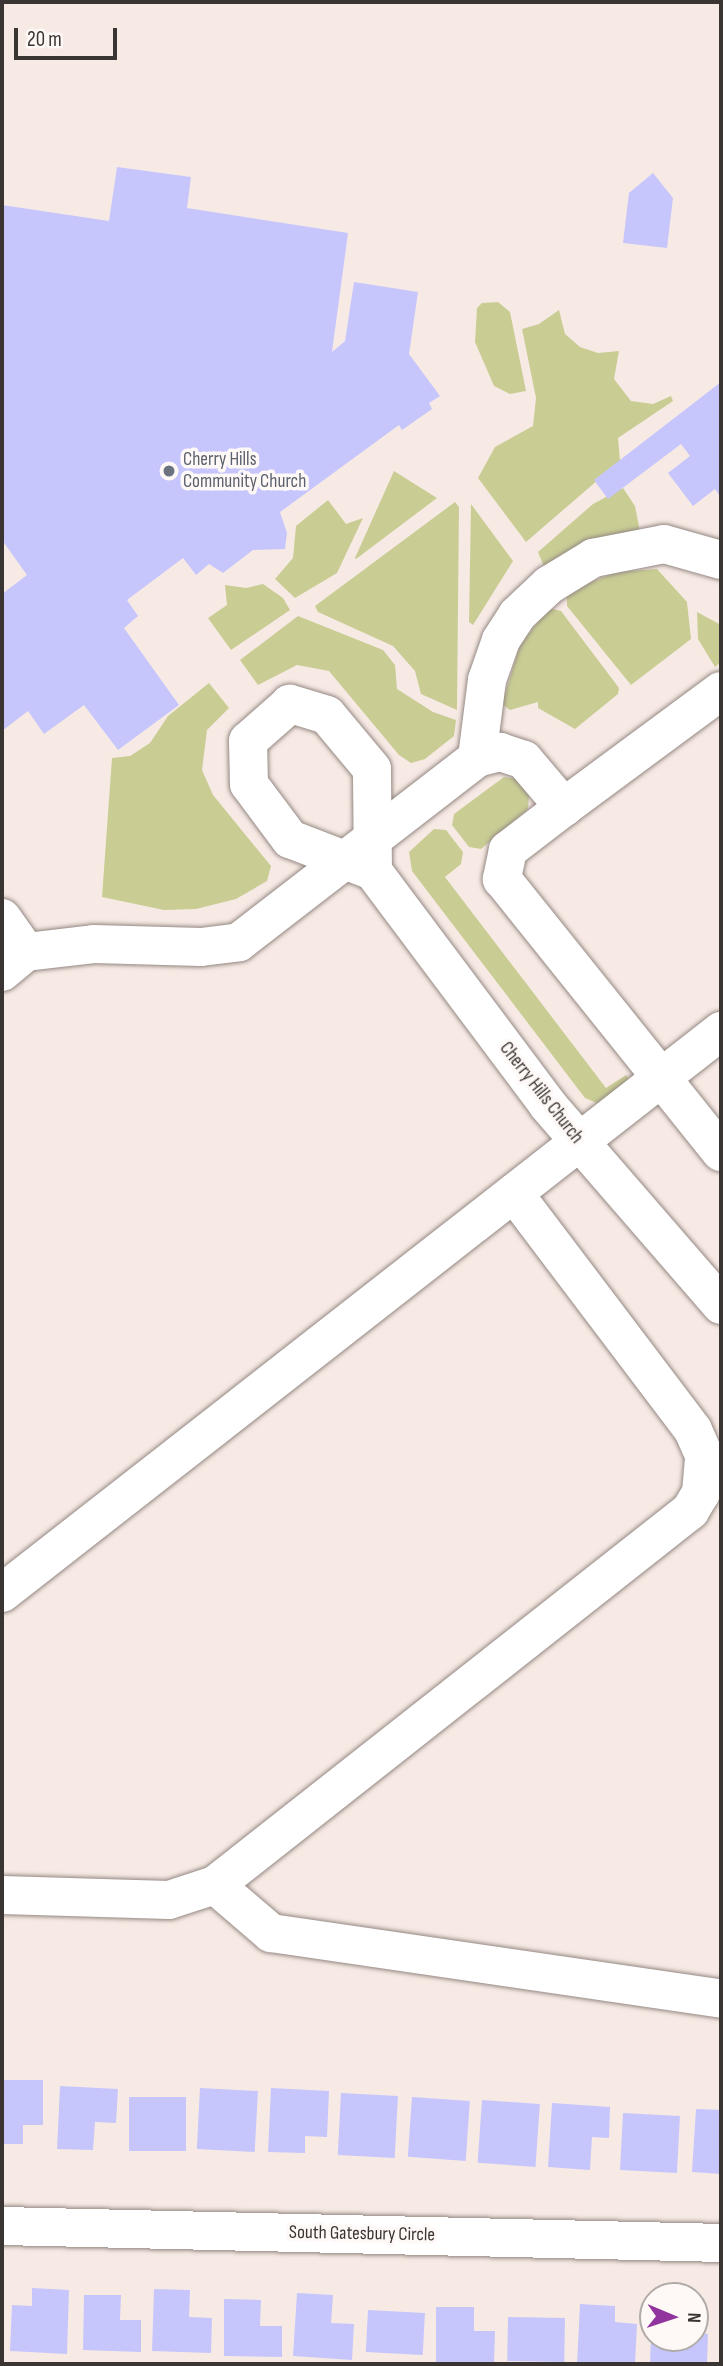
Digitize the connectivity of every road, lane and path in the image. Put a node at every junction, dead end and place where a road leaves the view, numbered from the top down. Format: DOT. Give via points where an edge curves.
graph roads {
  1 [pos="721,560"];
  2 [pos="721,691"];
  3 [pos="477,758"];
  4 [pos="564,807"];
  5 [pos="364,856"];
  6 [pos="2,918"];
  7 [pos="14,962"];
  8 [pos="721,1031"];
  9 [pos="662,1078"];
  10 [pos="579,1143"];
  11 [pos="721,1152"];
  12 [pos="514,1193"];
  13 [pos="721,1305"];
  14 [pos="2,1594"];
  15 [pos="215,1885"];
  16 [pos="2,1895"];
  17 [pos="721,1999"];
  18 [pos="2,2226"];
  19 [pos="721,2243"];
  1 -- 3 [label="street" via="664,544 593,558 549,585 517,615 501,640 487,680"];
  2 -- 4 [label="street"];
  3 -- 4 [label="street" via="500,752 524,760"];
  3 -- 5 [label="street"];
  4 -- 9 [label="street" via="508,850 502,879"];
  5 -- 7 [label="street" via="239,942 201,947 94,944"];
  5 -- 10 [label="street, Cherry Hills Church"];
  6 -- 7 [label="street"];
  8 -- 9 [label="street"];
  9 -- 10 [label="street"];
  9 -- 11 [label="street"];
  10 -- 12 [label="street"];
  10 -- 13 [label="street, Cherry Hills Church"];
  12 -- 14 [label="street"];
  12 -- 15 [label="street" via="693,1430 704,1455 701,1493 690,1511"];
  15 -- 16 [label="street" via="169,1900"];
  15 -- 17 [label="street" via="271,1933"];
  18 -- 19 [label="street, South Gatesbury Circle"];
}
